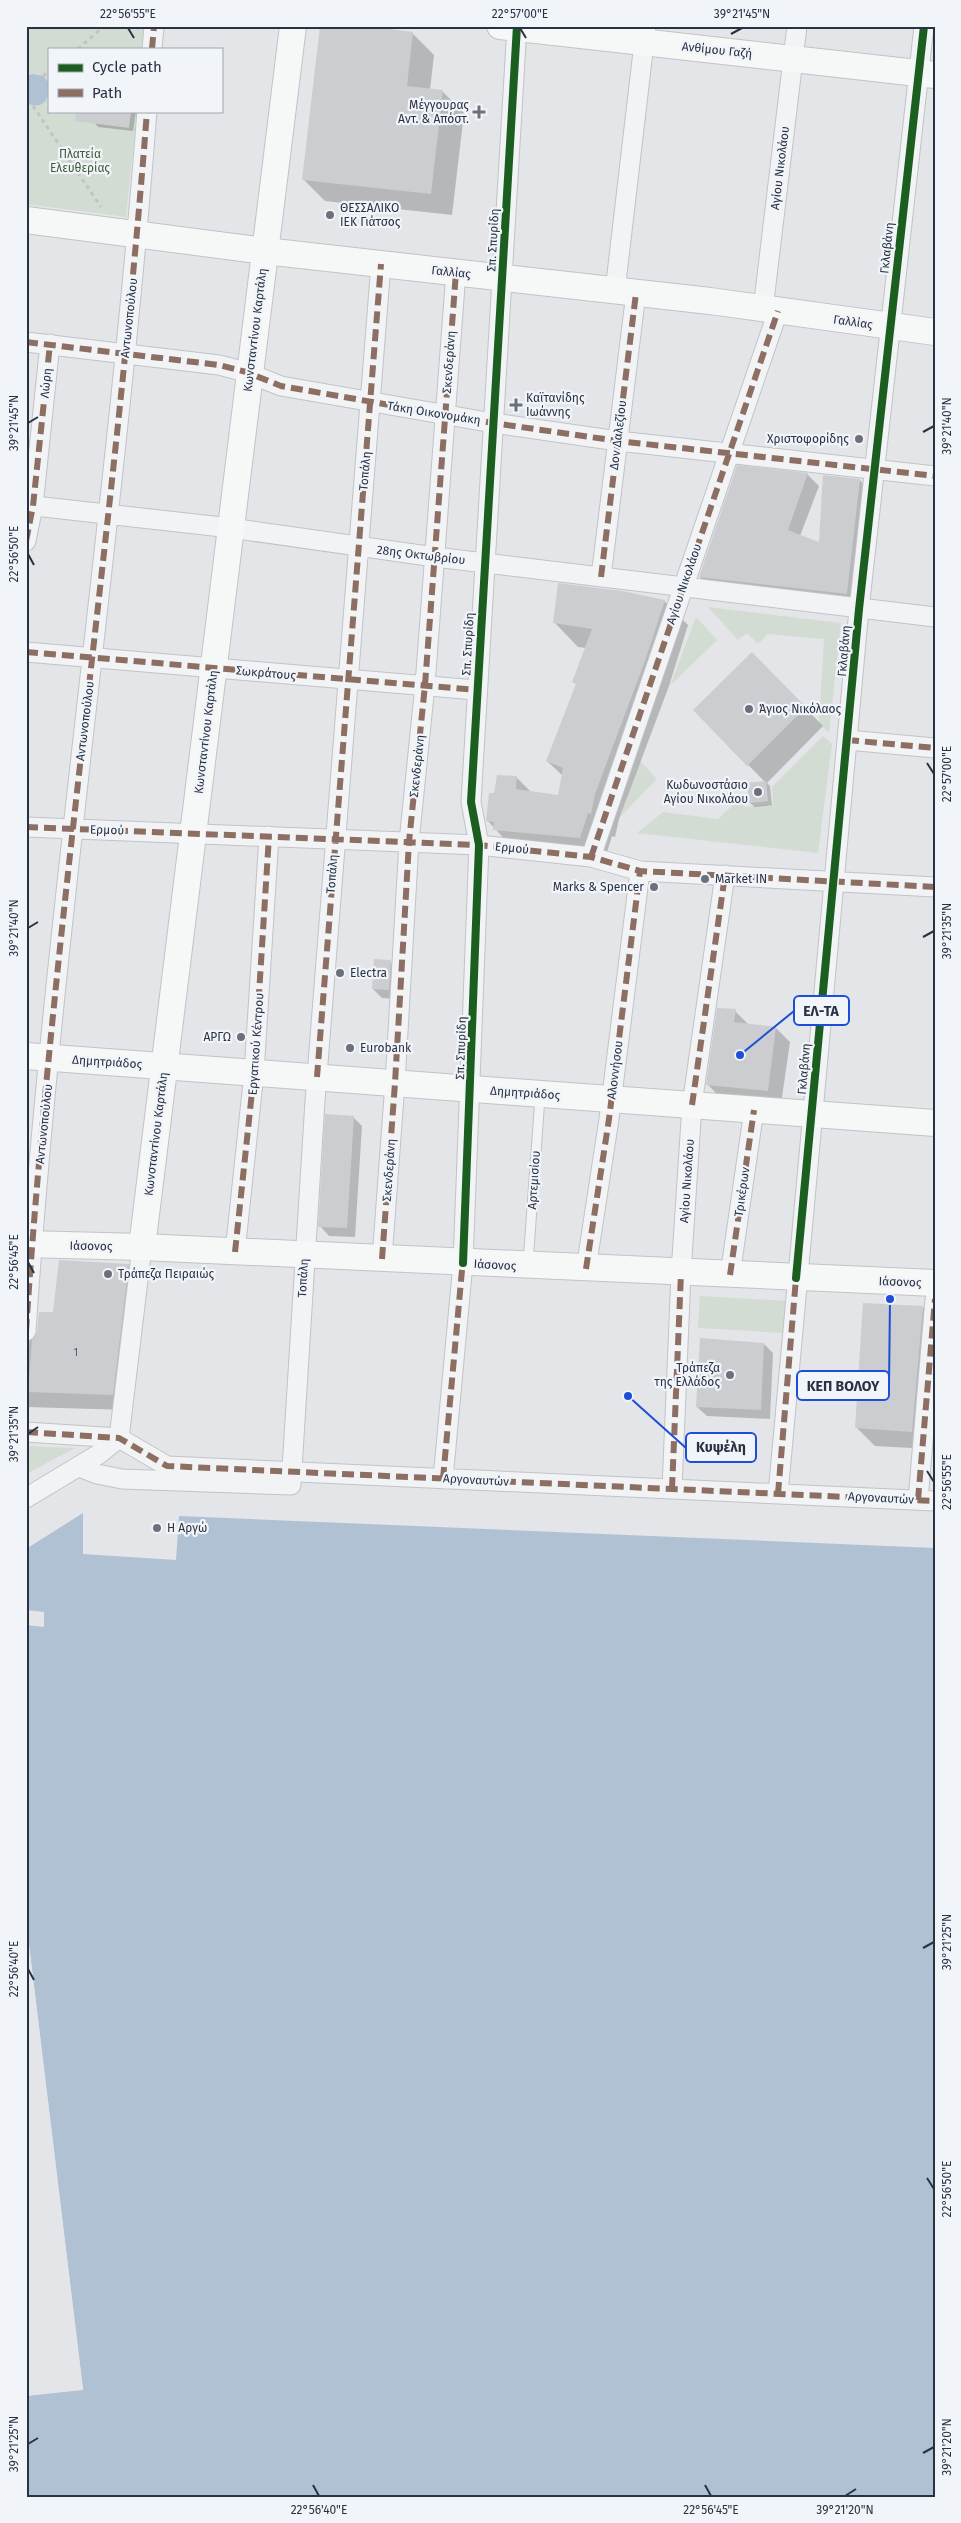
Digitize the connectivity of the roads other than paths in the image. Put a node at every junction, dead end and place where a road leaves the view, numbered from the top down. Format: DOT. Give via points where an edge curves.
graph roads {
  1 [pos="154,26"];
  2 [pos="292,26"];
  3 [pos="797,26"];
  4 [pos="924,26"];
  5 [pos="511,27"];
  6 [pos="645,34"];
  7 [pos="152,48"];
  8 [pos="793,59"];
  9 [pos="926,74"];
  10 [pos="147,112"];
  11 [pos="26,220"];
  12 [pos="127,232"];
  13 [pos="265,251"];
  14 [pos="381,264"];
  15 [pos="456,272"];
  16 [pos="502,277"];
  17 [pos="626,292"];
  18 [pos="771,310"];
  19 [pos="890,327"];
  20 [pos="935,332"];
  21 [pos="26,342"];
  22 [pos="50,344"];
  23 [pos="125,354"];
  24 [pos="250,376"];
  25 [pos="370,402"];
  26 [pos="446,414"];
  27 [pos="493,423"];
  28 [pos="618,441"];
  29 [pos="728,454"];
  30 [pos="874,468"];
  31 [pos="935,476"];
  32 [pos="30,506"];
  33 [pos="108,516"];
  34 [pos="231,528"];
  35 [pos="26,541"];
  36 [pos="359,547"];
  37 [pos="435,557"];
  38 [pos="484,563"];
  39 [pos="601,577"];
  40 [pos="682,588"];
  41 [pos="859,609"];
  42 [pos="935,617"];
  43 [pos="26,652"];
  44 [pos="93,658"];
  45 [pos="213,668"];
  46 [pos="348,679"];
  47 [pos="425,686"];
  48 [pos="476,690"];
  49 [pos="847,740"];
  50 [pos="935,748"];
  51 [pos="26,827"];
  52 [pos="71,828"];
  53 [pos="193,833"];
  54 [pos="269,836"];
  55 [pos="334,839"];
  56 [pos="409,842"];
  57 [pos="479,845"];
  58 [pos="591,857"];
  59 [pos="640,871"];
  60 [pos="725,875"];
  61 [pos="833,881"];
  62 [pos="935,886"];
  63 [pos="38,1057"];
  64 [pos="165,1066"];
  65 [pos="254,1073"];
  66 [pos="317,1077"];
  67 [pos="395,1083"];
  68 [pos="471,1089"];
  69 [pos="540,1094"];
  70 [pos="611,1099"];
  71 [pos="692,1105"];
  72 [pos="754,1110"];
  73 [pos="811,1114"];
  74 [pos="935,1123"];
  75 [pos="29,1244"];
  76 [pos="142,1247"];
  77 [pos="235,1252"];
  78 [pos="304,1255"];
  79 [pos="382,1259"];
  80 [pos="463,1263"];
  81 [pos="528,1266"];
  82 [pos="586,1269"];
  83 [pos="681,1273"];
  84 [pos="730,1275"];
  85 [pos="796,1278"];
  86 [pos="935,1283"];
  87 [pos="935,1299"];
  88 [pos="26,1331"];
  89 [pos="26,1432"];
  90 [pos="119,1438"];
  91 [pos="79,1467"];
  92 [pos="292,1478"];
  93 [pos="443,1479"];
  94 [pos="672,1489"];
  95 [pos="778,1494"];
  96 [pos="26,1498"];
  97 [pos="926,1500"];
  1 -- 7 [label="street"];
  2 -- 13 [label="main road, Κωνσταντίνου Καρτάλη"];
  3 -- 8 [label="street, Αγίου Νικολάου"];
  4 -- 9 [label="street, Γκλαβάνη"];
  5 -- 6 [label="main road, Ανθίμου Γαζή"];
  5 -- 16 [label="street, Σπ. Σπυρίδη"];
  6 -- 8 [label="main road, Ανθίμου Γαζή"];
  6 -- 17 [label="street, Δον Δαλεζίου"];
  8 -- 9 [label="main road, Ανθίμου Γαζή"];
  8 -- 18 [label="street, Αγίου Νικολάου"];
  9 -- 19 [label="street, Γκλαβάνη"];
  10 -- 12 [label="street, Αντωνοπούλου"];
  11 -- 12 [label="main road, Γαλλίας"];
  12 -- 13 [label="main road, Γαλλίας"];
  12 -- 23 [label="street, Αντωνοπούλου"];
  13 -- 14 [label="main road, Γαλλίας"];
  13 -- 24 [label="main road, Κωνσταντίνου Καρτάλη"];
  14 -- 15 [label="main road, Γαλλίας"];
  14 -- 25 [label="street, Τοπάλη"];
  15 -- 16 [label="main road, Γαλλίας"];
  15 -- 26 [label="street, Σκενδεράνη"];
  16 -- 17 [label="main road, Γαλλίας"];
  16 -- 27 [label="street, Σπ. Σπυρίδη"];
  17 -- 18 [label="main road, Γαλλίας"];
  17 -- 28 [label="street, Δον Δαλεζίου"];
  18 -- 19 [label="main road, Γαλλίας"];
  18 -- 29 [label="street, Αγίου Νικολάου"];
  19 -- 20 [label="main road, Γαλλίας"];
  19 -- 30 [label="street, Γκλαβάνη"];
  21 -- 22 [label="street, Τάκη Οικονομάκη"];
  22 -- 23 [label="street, Τάκη Οικονομάκη"];
  22 -- 32 [label="street, Λώρη"];
  23 -- 24 [label="street, Τάκη Οικονομάκη" via="219,365"];
  23 -- 33 [label="street, Αντωνοπούλου"];
  24 -- 25 [label="street, Τάκη Οικονομάκη" via="280,386"];
  24 -- 34 [label="main road, Κωνσταντίνου Καρτάλη"];
  25 -- 26 [label="street, Τάκη Οικονομάκη"];
  25 -- 36 [label="street, Τοπάλη"];
  26 -- 27 [label="street, Τάκη Οικονομάκη"];
  26 -- 37 [label="street, Σκενδεράνη"];
  27 -- 28 [label="street, Τάκη Οικονομάκη"];
  27 -- 38 [label="street, Σπ. Σπυρίδη"];
  28 -- 29 [label="street, Τάκη Οικονομάκη"];
  28 -- 39 [label="street, Δον Δαλεζίου"];
  29 -- 30 [label="street, Τάκη Οικονομάκη"];
  29 -- 40 [label="street, Αγίου Νικολάου"];
  30 -- 31 [label="street, Τάκη Οικονομάκη"];
  30 -- 41 [label="street, Γκλαβάνη"];
  32 -- 33 [label="street, 28ης Οκτωβρίου"];
  32 -- 35 [label="street, Λώρη"];
  33 -- 34 [label="street, 28ης Οκτωβρίου"];
  33 -- 44 [label="street, Αντωνοπούλου"];
  34 -- 36 [label="street, 28ης Οκτωβρίου"];
  34 -- 45 [label="main road, Κωνσταντίνου Καρτάλη"];
  36 -- 37 [label="street, 28ης Οκτωβρίου"];
  36 -- 46 [label="street, Τοπάλη"];
  37 -- 38 [label="street, 28ης Οκτωβρίου"];
  37 -- 47 [label="street, Σκενδεράνη"];
  38 -- 39 [label="street, 28ης Οκτωβρίου"];
  38 -- 48 [label="street, Σπ. Σπυρίδη"];
  39 -- 40 [label="street, 28ης Οκτωβρίου"];
  40 -- 41 [label="street, 28ης Οκτωβρίου"];
  40 -- 58 [label="street, Αγίου Νικολάου"];
  41 -- 42 [label="street, 28ης Οκτωβρίου"];
  41 -- 49 [label="street, Γκλαβάνη"];
  43 -- 44 [label="street, Σωκράτους"];
  44 -- 45 [label="street, Σωκράτους"];
  44 -- 52 [label="street, Αντωνοπούλου"];
  45 -- 46 [label="street, Σωκράτους"];
  45 -- 53 [label="main road, Κωνσταντίνου Καρτάλη"];
  46 -- 47 [label="street, Σωκράτους"];
  46 -- 55 [label="street, Τοπάλη"];
  47 -- 48 [label="street, Σωκράτους"];
  47 -- 56 [label="street, Σκενδεράνη"];
  48 -- 57 [label="street, Σπ. Σπυρίδη" via="471,802"];
  49 -- 50 [label="street"];
  49 -- 61 [label="street, Γκλαβάνη"];
  51 -- 52 [label="street, Ερμού"];
  52 -- 53 [label="street, Ερμού"];
  52 -- 63 [label="street, Αντωνοπούλου"];
  53 -- 54 [label="street, Ερμού"];
  53 -- 64 [label="main road, Κωνσταντίνου Καρτάλη"];
  54 -- 55 [label="street, Ερμού"];
  54 -- 65 [label="street, Εργατικού Κέντρου"];
  55 -- 56 [label="street, Ερμού"];
  55 -- 66 [label="street, Τοπάλη"];
  56 -- 57 [label="street, Ερμού"];
  56 -- 67 [label="street, Σκενδεράνη"];
  57 -- 58 [label="street, Ερμού"];
  57 -- 68 [label="street, Σπ. Σπυρίδη"];
  58 -- 59 [label="street, Ερμού"];
  59 -- 60 [label="street, Ερμού"];
  59 -- 70 [label="street, Αλοννήσου"];
  60 -- 61 [label="street, Ερμού"];
  60 -- 71 [label="street, Αγίου Νικολάου"];
  61 -- 62 [label="street, Ερμού"];
  61 -- 73 [label="street, Γκλαβάνη"];
  63 -- 64 [label="main road, Δημητριάδος"];
  63 -- 75 [label="street, Αντωνοπούλου"];
  64 -- 65 [label="main road, Δημητριάδος"];
  64 -- 76 [label="main road, Κωνσταντίνου Καρτάλη"];
  65 -- 66 [label="main road, Δημητριάδος"];
  65 -- 77 [label="street, Εργατικού Κέντρου"];
  66 -- 67 [label="main road, Δημητριάδος"];
  66 -- 78 [label="street, Τοπάλη"];
  67 -- 68 [label="main road, Δημητριάδος"];
  67 -- 79 [label="street, Σκενδεράνη"];
  68 -- 69 [label="main road, Δημητριάδος"];
  68 -- 80 [label="street, Σπ. Σπυρίδη"];
  69 -- 70 [label="main road, Δημητριάδος"];
  69 -- 81 [label="lane, Αρτεμισίου"];
  70 -- 71 [label="main road, Δημητριάδος"];
  70 -- 82 [label="street, Αλοννήσου"];
  71 -- 72 [label="main road, Δημητριάδος"];
  71 -- 83 [label="street, Αγίου Νικολάου"];
  72 -- 73 [label="main road, Δημητριάδος"];
  72 -- 84 [label="street, Τρικέρων"];
  73 -- 74 [label="main road, Δημητριάδος"];
  73 -- 85 [label="street, Γκλαβάνη"];
  75 -- 76 [label="main road, Ιάσονος"];
  75 -- 88 [label="street, Αντωνοπούλου"];
  76 -- 77 [label="main road, Ιάσονος"];
  76 -- 90 [label="street, Κωνσταντίνου Καρτάλη"];
  77 -- 78 [label="main road, Ιάσονος"];
  78 -- 79 [label="main road, Ιάσονος"];
  78 -- 92 [label="street, Τοπάλη"];
  79 -- 80 [label="main road, Ιάσονος"];
  80 -- 81 [label="main road, Ιάσονος"];
  80 -- 93 [label="street, Σπ. Σπυρίδη"];
  81 -- 82 [label="main road, Ιάσονος"];
  82 -- 83 [label="main road, Ιάσονος"];
  83 -- 84 [label="main road, Ιάσονος"];
  83 -- 94 [label="street, Αγίου Νικολάου"];
  84 -- 85 [label="main road, Ιάσονος"];
  85 -- 86 [label="main road, Ιάσονος"];
  85 -- 95 [label="street, Γκλαβάνη"];
  87 -- 97 [label="street"];
  89 -- 90 [label="street, Αργοναυτών"];
  90 -- 91 [label="street"];
  90 -- 92 [label="street, Αργοναυτών" via="166,1466"];
  91 -- 92 [label="street, Αργοναυτών" via="122,1479"];
  91 -- 96 [label="street"];
  92 -- 93 [label="street, Αργοναυτών"];
  93 -- 94 [label="street, Αργοναυτών"];
  94 -- 95 [label="street, Αργοναυτών"];
  95 -- 97 [label="street, Αργοναυτών"];
}
